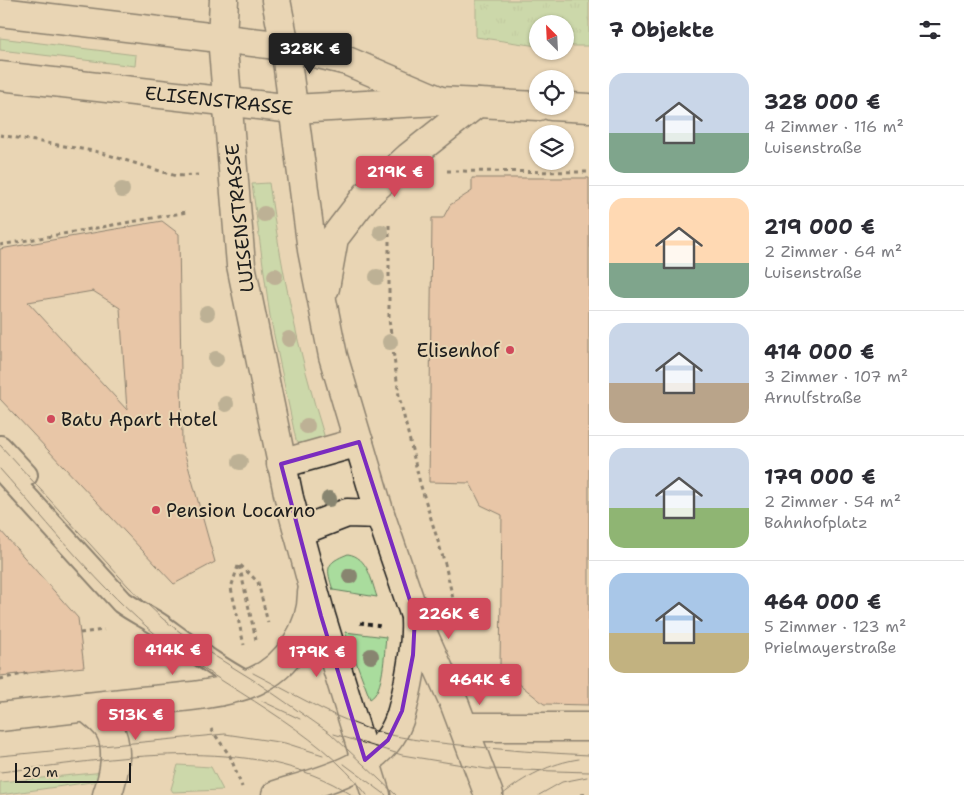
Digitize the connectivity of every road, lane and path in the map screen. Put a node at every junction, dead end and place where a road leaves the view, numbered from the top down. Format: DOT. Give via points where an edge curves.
graph roads {
  1 [pos="224,0"];
  2 [pos="276,0"];
  3 [pos="0,12"];
  4 [pos="222,37"];
  5 [pos="285,46"];
  6 [pos="0,76"];
  7 [pos="439,101"];
  8 [pos="227,102"];
  9 [pos="477,103"];
  10 [pos="529,106"];
  11 [pos="574,107"];
  12 [pos="293,108"];
  13 [pos="589,108"];
  14 [pos="187,212"];
  15 [pos="389,215"];
  16 [pos="0,245"];
  17 [pos="322,302"];
  18 [pos="359,442"];
  19 [pos="0,447"];
  20 [pos="281,464"];
  21 [pos="0,468"];
  22 [pos="380,514"];
  23 [pos="298,532"];
  24 [pos="239,564"];
  25 [pos="312,584"];
  26 [pos="415,616"];
  27 [pos="359,622"];
  28 [pos="159,625"];
  29 [pos="268,627"];
  30 [pos="383,627"];
  31 [pos="106,630"];
  32 [pos="461,631"];
  33 [pos="80,633"];
  34 [pos="258,648"];
  35 [pos="246,650"];
  36 [pos="28,673"];
  37 [pos="479,678"];
  38 [pos="0,679"];
  39 [pos="248,684"];
  40 [pos="519,695"];
  41 [pos="86,707"];
  42 [pos="0,718"];
  43 [pos="464,727"];
  44 [pos="589,727"];
  45 [pos="365,760"];
  46 [pos="589,794"];
  47 [pos="107,795"];
  48 [pos="276,795"];
  49 [pos="376,795"];
  50 [pos="489,795"];
  51 [pos="581,795"];
  1 -- 4 [label="street, LUISENSTRASSE"];
  2 -- 5 [label="street"];
  3 -- 4 [label="street, ELISENSTRASSE"];
  4 -- 5 [label="street, ELISENSTRASSE"];
  4 -- 8 [label="street, LUISENSTRASSE"];
  5 -- 7 [label="street, ELISENSTRASSE" via="346,61"];
  5 -- 12 [label="street"];
  6 -- 8 [label="street, ELISENSTRASSE"];
  7 -- 9 [label="street, ELISENSTRASSE"];
  7 -- 12 [label="street, ELISENSTRASSE"];
  8 -- 12 [label="street, ELISENSTRASSE"];
  8 -- 20 [label="street, LUISENSTRASSE" via="241,265"];
  9 -- 10 [label="street, ELISENSTRASSE"];
  9 -- 17 [label="street" via="367,195 334,238"];
  11 -- 13 [label="street"];
  12 -- 17 [label="street"];
  14 -- 16 [label="path"];
  15 -- 32 [label="path" via="389,319 399,396"];
  17 -- 18 [label="street" via="333,356"];
  18 -- 20 [label="street"];
  18 -- 22 [label="street"];
  19 -- 28 [label="lane" via="144,603"];
  20 -- 23 [label="street, LUISENSTRASSE"];
  21 -- 28 [label="lane" via="122,602"];
  22 -- 23 [label="street" via="347,513"];
  22 -- 26 [label="street"];
  23 -- 25 [label="street, LUISENSTRASSE"];
  24 -- 29 [label="path" via="258,582"];
  24 -- 34 [label="path"];
  24 -- 35 [label="path" via="231,588"];
  25 -- 39 [label="street" via="311,614 302,635 276,667"];
  25 -- 45 [label="street, LUISENSTRASSE"];
  26 -- 43 [label="street"];
  26 -- 45 [label="street" via="414,655 402,712 388,740"];
  27 -- 30 [label="path"];
  28 -- 39 [label="lane" via="193,651"];
  31 -- 33 [label="path"];
  36 -- 38 [label="path"];
  37 -- 40 [label="path"];
  39 -- 41 [label="street" via="183,697"];
  41 -- 42 [label="street"];
  41 -- 47 [label="street" via="109,728 114,743"];
  43 -- 44 [label="street"];
  43 -- 50 [label="street"];
  45 -- 48 [label="street" via="334,775"];
  45 -- 49 [label="street, LUISENSTRASSE"];
  46 -- 51 [label="path"];
}
